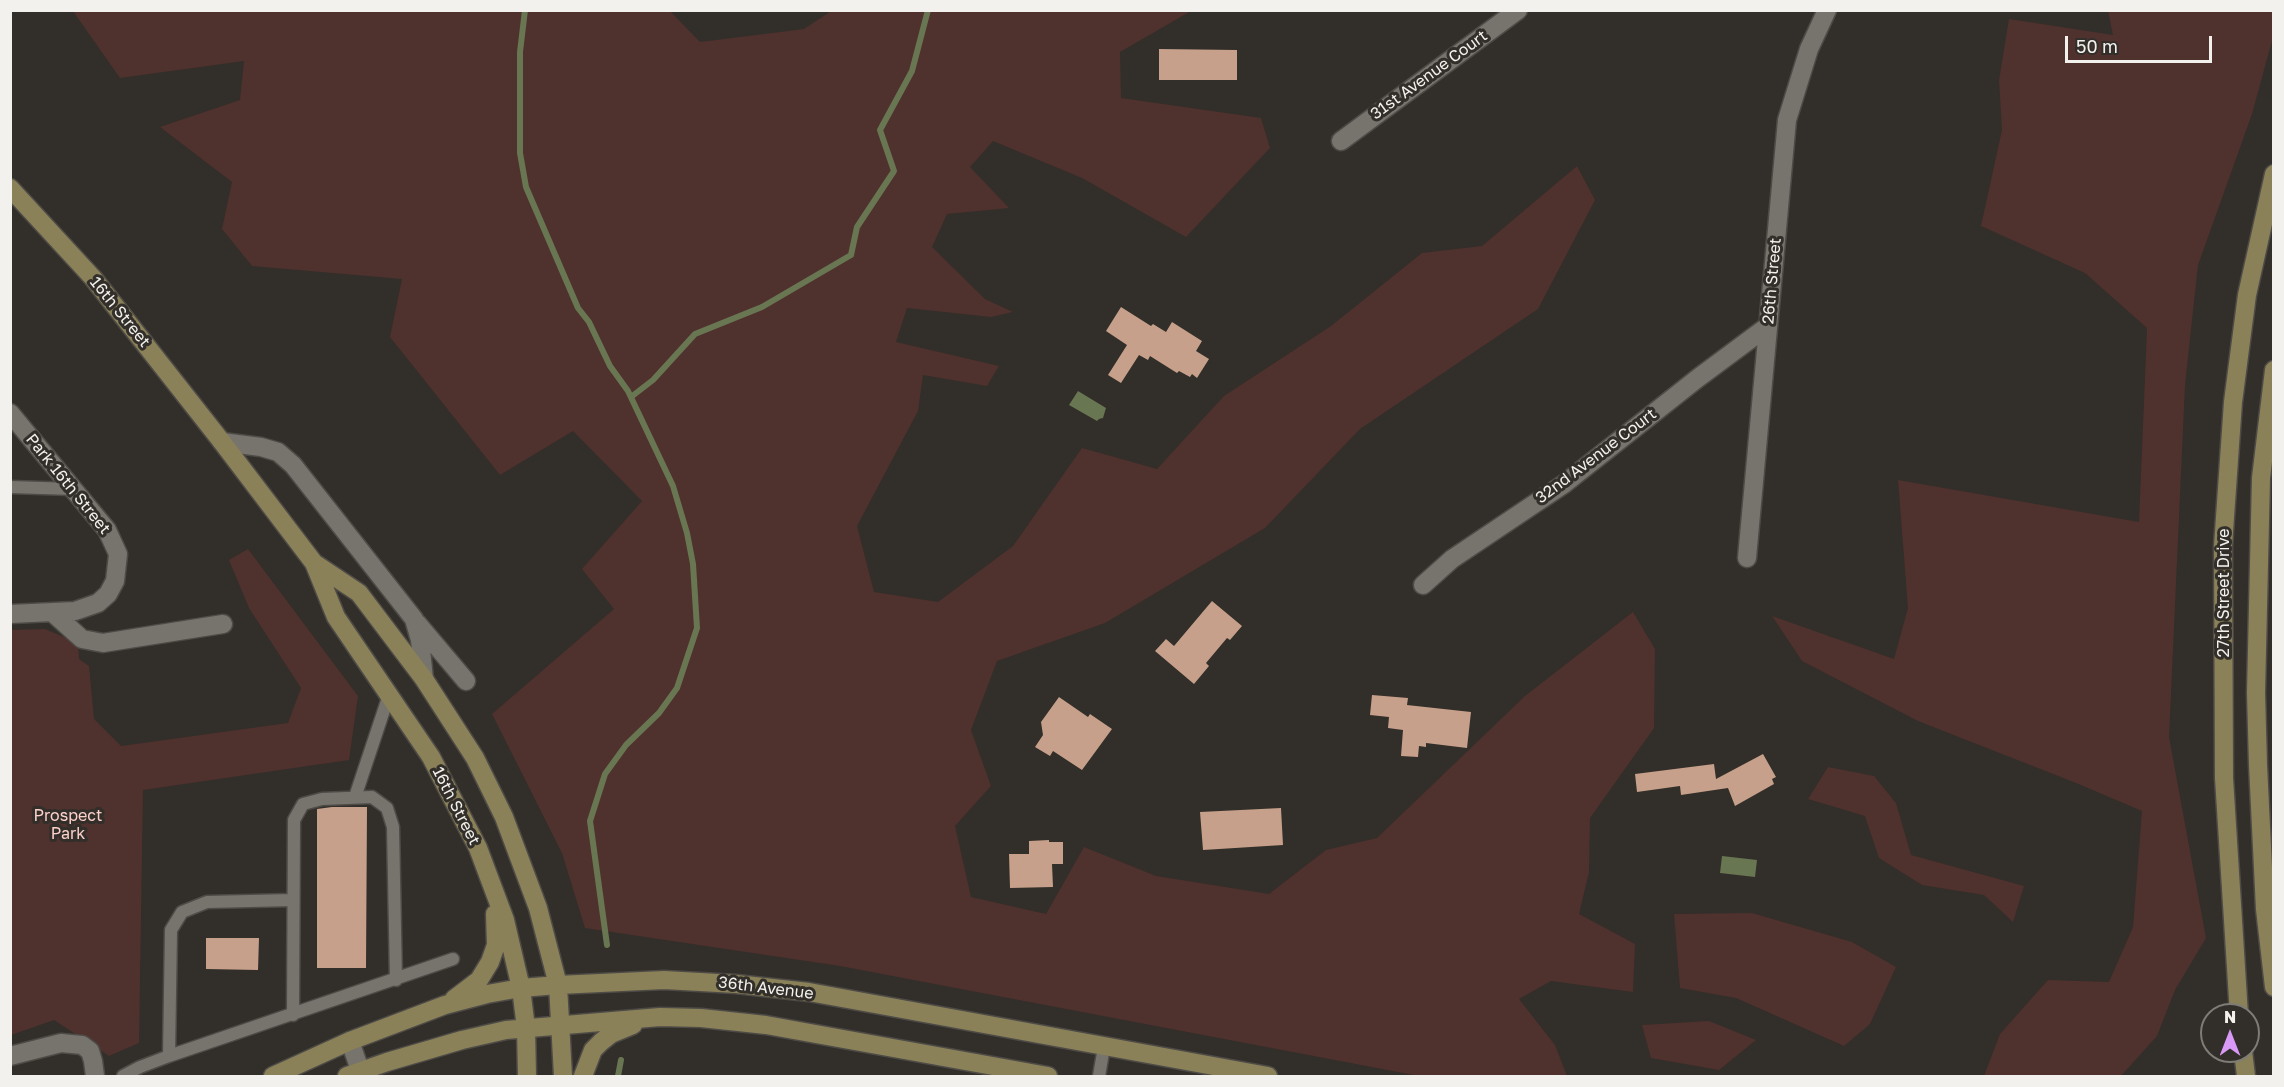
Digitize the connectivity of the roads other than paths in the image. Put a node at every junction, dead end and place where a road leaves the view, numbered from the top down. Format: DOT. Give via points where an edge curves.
graph roads {
  1 [pos="1518,10"];
  2 [pos="1827,10"];
  3 [pos="1341,141"];
  4 [pos="2274,174"];
  5 [pos="10,188"];
  6 [pos="1768,326"];
  7 [pos="2274,370"];
  8 [pos="10,413"];
  9 [pos="222,442"];
  10 [pos="10,487"];
  11 [pos="73,489"];
  12 [pos="1747,558"];
  13 [pos="315,563"];
  14 [pos="1424,585"];
  15 [pos="53,613"];
  16 [pos="10,614"];
  17 [pos="414,619"];
  18 [pos="223,624"];
  19 [pos="424,680"];
  20 [pos="466,681"];
  21 [pos="389,695"];
  22 [pos="355,797"];
  23 [pos="478,848"];
  24 [pos="293,900"];
  25 [pos="453,959"];
  26 [pos="396,980"];
  27 [pos="558,984"];
  28 [pos="2274,987"];
  29 [pos="521,988"];
  30 [pos="2238,1003"];
  31 [pos="445,1005"];
  32 [pos="293,1015"];
  33 [pos="660,1017"];
  34 [pos="561,1026"];
  35 [pos="526,1028"];
  36 [pos="350,1041"];
  37 [pos="1104,1047"];
  38 [pos="10,1056"];
  39 [pos="169,1056"];
  40 [pos="357,1075"];
  41 [pos="95,1077"];
  42 [pos="123,1077"];
  43 [pos="273,1077"];
  44 [pos="527,1077"];
  45 [pos="563,1077"];
  46 [pos="583,1077"];
  47 [pos="1048,1077"];
  48 [pos="1099,1077"];
  49 [pos="1268,1077"];
  1 -- 3 [label="street, 31st Avenue Court"];
  2 -- 6 [label="street, 26th Street" via="1809,49 1787,120"];
  4 -- 30 [label="main road, 27th Street Drive" via="2247,295 2232,413 2223,546 2224,778"];
  5 -- 9 [label="main road, 16th Street" via="93,278"];
  6 -- 12 [label="street, 26th Street"];
  6 -- 14 [label="street, 32nd Avenue Court" via="1564,484 1452,560"];
  7 -- 28 [label="main road, 27th Street Drive" via="2261,478 2256,693 2265,909"];
  8 -- 11 [label="street, Park 16th Street"];
  9 -- 13 [label="main road, 16th Street"];
  9 -- 17 [label="street, 16th Street" via="279,452"];
  10 -- 11 [label="lane"];
  11 -- 15 [label="street, Park 16th Street" via="107,530 116,546 118,567 108,594 98,603"];
  13 -- 19 [label="main road, 16th Street" via="359,593"];
  13 -- 21 [label="main road, 16th Street" via="336,617"];
  15 -- 16 [label="street"];
  15 -- 18 [label="street" via="82,639 103,643"];
  17 -- 19 [label="street, 16th Street"];
  17 -- 20 [label="street, 16th Street"];
  19 -- 27 [label="main road, 16th Street" via="475,758 504,817 538,908"];
  21 -- 22 [label="lane"];
  21 -- 23 [label="main road, 16th Street" via="431,757"];
  22 -- 24 [label="lane" via="303,804 294,820"];
  22 -- 26 [label="lane" via="372,797 387,808 393,827"];
  23 -- 29 [label="main road, 16th Street" via="505,920"];
  23 -- 31 [label="main road" via="495,910 496,945 479,980"];
  24 -- 32 [label="lane"];
  24 -- 39 [label="lane" via="207,902 182,912 171,930"];
  25 -- 26 [label="lane"];
  26 -- 32 [label="lane"];
  27 -- 29 [label="main road, 36th Avenue"];
  27 -- 34 [label="main road, 16th Street"];
  27 -- 37 [label="main road, 36th Avenue" via="664,980 808,992"];
  29 -- 31 [label="main road, 36th Avenue"];
  29 -- 35 [label="main road, 16th Street"];
  31 -- 36 [label="main road, 36th Avenue"];
  32 -- 39 [label="lane"];
  33 -- 34 [label="main road"];
  33 -- 46 [label="main road" via="611,1034 593,1050"];
  33 -- 47 [label="main road" via="766,1025"];
  34 -- 35 [label="main road"];
  34 -- 45 [label="main road, 16th Street"];
  35 -- 40 [label="main road" via="462,1040"];
  35 -- 44 [label="main road, 16th Street"];
  36 -- 40 [label="street"];
  36 -- 43 [label="main road, 36th Avenue"];
  37 -- 48 [label="lane"];
  37 -- 49 [label="main road, 36th Avenue"];
  38 -- 41 [label="street" via="71,1042 90,1051"];
  39 -- 42 [label="lane"];
}
